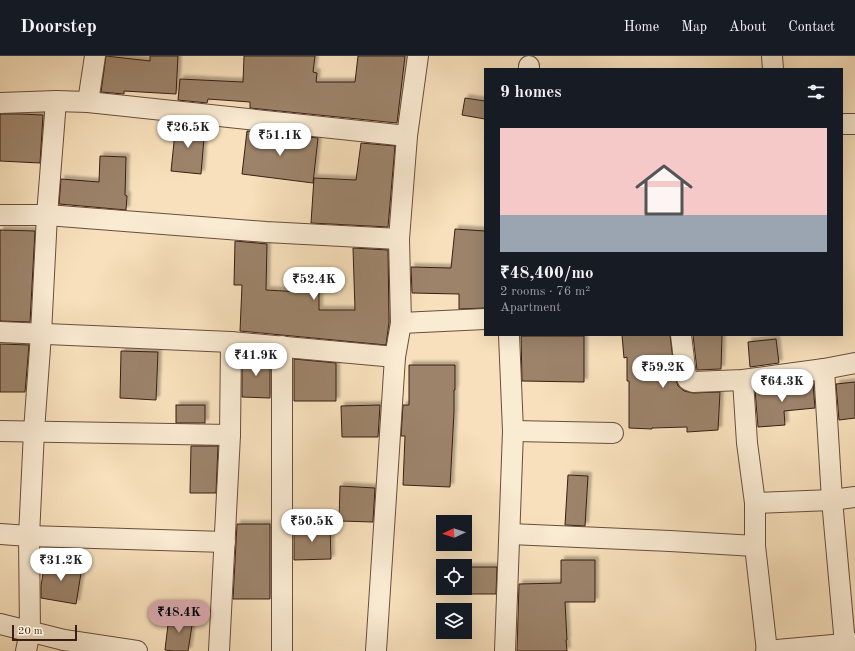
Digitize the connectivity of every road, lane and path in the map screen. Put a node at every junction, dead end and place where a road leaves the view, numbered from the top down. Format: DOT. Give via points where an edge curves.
graph roads {
  1 [pos="95,56"];
  2 [pos="772,56"];
  3 [pos="418,60"];
  4 [pos="773,68"];
  5 [pos="56,101"];
  6 [pos="88,102"];
  7 [pos="0,103"];
  8 [pos="843,124"];
  9 [pos="855,124"];
  10 [pos="407,136"];
  11 [pos="0,215"];
  12 [pos="47,215"];
  13 [pos="399,239"];
  14 [pos="484,319"];
  15 [pos="401,323"];
  16 [pos="0,332"];
  17 [pos="41,334"];
  18 [pos="509,336"];
  19 [pos="681,336"];
  20 [pos="231,342"];
  21 [pos="282,346"];
  22 [pos="395,356"];
  23 [pos="855,363"];
  24 [pos="824,369"];
  25 [pos="743,380"];
  26 [pos="0,430"];
  27 [pos="34,431"];
  28 [pos="513,431"];
  29 [pos="613,433"];
  30 [pos="230,435"];
  31 [pos="855,497"];
  32 [pos="832,500"];
  33 [pos="755,503"];
  34 [pos="0,534"];
  35 [pos="510,534"];
  36 [pos="29,536"];
  37 [pos="225,542"];
  38 [pos="755,546"];
  39 [pos="0,624"];
  40 [pos="30,631"];
  41 [pos="850,643"];
  42 [pos="26,651"];
  43 [pos="137,651"];
  44 [pos="219,651"];
  45 [pos="282,651"];
  46 [pos="376,651"];
  47 [pos="505,651"];
  48 [pos="767,651"];
  1 -- 6 [label="street"];
  2 -- 4 [label="street"];
  3 -- 10 [label="street"];
  5 -- 6 [label="street"];
  5 -- 7 [label="street"];
  5 -- 12 [label="street"];
  6 -- 10 [label="street"];
  8 -- 9 [label="street"];
  10 -- 13 [label="street"];
  11 -- 12 [label="street"];
  12 -- 13 [label="street" via="266,232"];
  12 -- 17 [label="street"];
  13 -- 15 [label="street"];
  14 -- 15 [label="street"];
  15 -- 22 [label="street"];
  16 -- 17 [label="street"];
  17 -- 20 [label="street"];
  17 -- 27 [label="street"];
  18 -- 28 [label="street"];
  19 -- 25 [label="street" via="688,380"];
  20 -- 21 [label="street"];
  20 -- 30 [label="street"];
  21 -- 22 [label="street"];
  21 -- 45 [label="street"];
  22 -- 46 [label="street"];
  23 -- 24 [label="street"];
  24 -- 25 [label="street"];
  24 -- 32 [label="street"];
  25 -- 33 [label="street" via="747,442"];
  26 -- 27 [label="street"];
  27 -- 30 [label="street"];
  27 -- 36 [label="street"];
  28 -- 29 [label="street"];
  28 -- 35 [label="street"];
  30 -- 37 [label="street"];
  31 -- 32 [label="street"];
  32 -- 33 [label="street"];
  32 -- 41 [label="street"];
  33 -- 38 [label="street"];
  34 -- 36 [label="street"];
  35 -- 38 [label="street"];
  35 -- 47 [label="street"];
  36 -- 37 [label="street"];
  36 -- 40 [label="street"];
  37 -- 44 [label="street"];
  38 -- 48 [label="street"];
  39 -- 40 [label="street"];
  40 -- 42 [label="street"];
  40 -- 43 [label="street" via="64,640"];
  41 -- 48 [label="street"];
}
